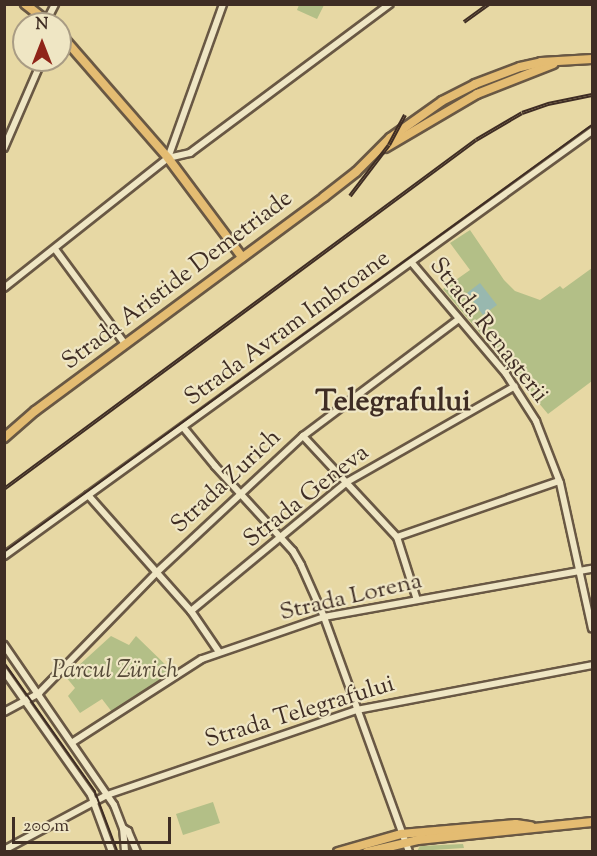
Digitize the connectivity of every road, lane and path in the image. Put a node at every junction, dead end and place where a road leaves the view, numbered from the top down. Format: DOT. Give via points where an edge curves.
graph roads {
  1 [pos="223,4"];
  2 [pos="390,4"];
  3 [pos="72,48"];
  4 [pos="592,59"];
  5 [pos="37,72"];
  6 [pos="592,131"];
  7 [pos="4,148"];
  8 [pos="168,158"];
  9 [pos="55,249"];
  10 [pos="242,257"];
  11 [pos="412,263"];
  12 [pos="4,288"];
  13 [pos="459,319"];
  14 [pos="125,344"];
  15 [pos="515,386"];
  16 [pos="183,427"];
  17 [pos="303,436"];
  18 [pos="4,438"];
  19 [pos="560,481"];
  20 [pos="347,482"];
  21 [pos="240,494"];
  22 [pos="88,495"];
  23 [pos="397,537"];
  24 [pos="281,538"];
  25 [pos="4,556"];
  26 [pos="592,568"];
  27 [pos="581,571"];
  28 [pos="156,573"];
  29 [pos="417,600"];
  30 [pos="191,611"];
  31 [pos="324,617"];
  32 [pos="592,628"];
  33 [pos="4,645"];
  34 [pos="219,652"];
  35 [pos="592,665"];
  36 [pos="4,671"];
  37 [pos="39,693"];
  38 [pos="24,699"];
  39 [pos="357,710"];
  40 [pos="4,712"];
  41 [pos="73,742"];
  42 [pos="107,795"];
  43 [pos="94,802"];
  44 [pos="592,822"];
  45 [pos="123,828"];
  46 [pos="404,838"];
  47 [pos="4,850"];
  48 [pos="112,852"];
  49 [pos="125,852"];
  50 [pos="137,852"];
  51 [pos="338,852"];
  52 [pos="367,852"];
  53 [pos="409,852"];
  1 -- 8 [label="street"];
  2 -- 8 [label="street" via="190,153"];
  3 -- 8 [label="main road"];
  4 -- 10 [label="main road, Strada Aristide Demetriade" via="561,61 477,94 373,155 344,182"];
  5 -- 7 [label="street"];
  6 -- 11 [label="street, Strada Avram Imbroane"];
  8 -- 9 [label="street"];
  8 -- 10 [label="main road"];
  9 -- 12 [label="street"];
  9 -- 14 [label="street"];
  10 -- 14 [label="main road, Strada Aristide Demetriade"];
  11 -- 13 [label="street, Strada Renașterii"];
  11 -- 16 [label="street, Strada Avram Imbroane"];
  13 -- 15 [label="street, Strada Renașterii"];
  13 -- 17 [label="street, Strada Zurich"];
  14 -- 18 [label="main road, Strada Aristide Demetriade"];
  15 -- 19 [label="street, Strada Renașterii" via="544,438"];
  15 -- 20 [label="street, Strada Geneva"];
  16 -- 21 [label="street"];
  16 -- 22 [label="street, Strada Avram Imbroane"];
  17 -- 20 [label="street"];
  17 -- 21 [label="street, Strada Zurich"];
  19 -- 23 [label="street"];
  19 -- 27 [label="street, Strada Renașterii"];
  20 -- 23 [label="street"];
  20 -- 24 [label="street, Strada Geneva"];
  21 -- 24 [label="street"];
  21 -- 28 [label="street, Strada Zurich"];
  22 -- 25 [label="street, Strada Avram Imbroane"];
  22 -- 28 [label="street"];
  23 -- 29 [label="street"];
  24 -- 30 [label="street, Strada Geneva"];
  24 -- 31 [label="street" via="301,565"];
  26 -- 27 [label="street, Strada Lorena"];
  27 -- 29 [label="street, Strada Lorena"];
  27 -- 32 [label="street, Strada Renașterii"];
  28 -- 30 [label="street"];
  28 -- 37 [label="street, Strada Zurich"];
  29 -- 31 [label="street, Strada Lorena"];
  30 -- 34 [label="street"];
  31 -- 34 [label="street, Strada Lorena"];
  31 -- 39 [label="street"];
  33 -- 37 [label="street"];
  34 -- 41 [label="street, Strada Lorena"];
  35 -- 39 [label="street, Strada Telegrafului"];
  36 -- 38 [label="street"];
  37 -- 38 [label="street"];
  37 -- 41 [label="street"];
  38 -- 40 [label="street"];
  38 -- 43 [label="street"];
  39 -- 42 [label="street, Strada Telegrafului"];
  39 -- 46 [label="street"];
  41 -- 42 [label="street"];
  42 -- 43 [label="street, Strada Telegrafului"];
  42 -- 45 [label="street"];
  43 -- 47 [label="street, Strada Telegrafului"];
  43 -- 48 [label="street"];
  44 -- 46 [label="main road"];
  45 -- 49 [label="street"];
  45 -- 50 [label="street"];
  46 -- 51 [label="main road"];
  46 -- 52 [label="main road"];
  46 -- 53 [label="street"];
}
